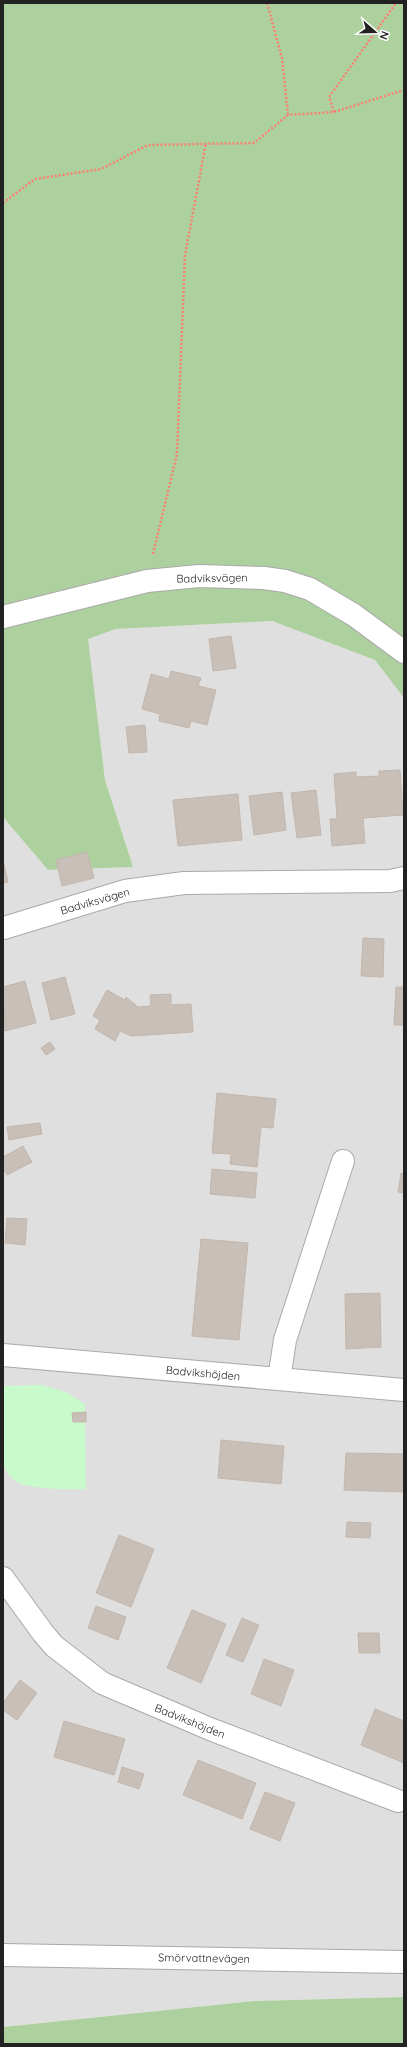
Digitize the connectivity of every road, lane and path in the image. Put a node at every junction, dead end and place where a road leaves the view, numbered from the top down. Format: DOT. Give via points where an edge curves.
graph roads {
  1 [pos="267,3"];
  2 [pos="396,3"];
  3 [pos="404,90"];
  4 [pos="334,112"];
  5 [pos="288,115"];
  6 [pos="206,143"];
  7 [pos="3,203"];
  8 [pos="147,581"];
  9 [pos="3,617"];
  10 [pos="404,652"];
  11 [pos="404,878"];
  12 [pos="4,928"];
  13 [pos="343,1162"];
  14 [pos="3,1355"];
  15 [pos="279,1379"];
  16 [pos="404,1390"];
  17 [pos="7,1591"];
  18 [pos="398,1801"];
  19 [pos="3,1954"];
  20 [pos="404,1962"];
  1 -- 5 [label="path" via="282,58"];
  2 -- 4 [label="path" via="329,97"];
  3 -- 4 [label="path"];
  4 -- 5 [label="path"];
  5 -- 6 [label="path" via="254,143"];
  6 -- 7 [label="path" via="148,145 100,169 35,179"];
  6 -- 8 [label="path" via="185,255 176,454"];
  8 -- 9 [label="street, Badviksvägen"];
  8 -- 10 [label="street, Badviksvägen" via="199,576 285,581 310,589 354,615"];
  11 -- 12 [label="street, Badviksvägen" via="390,881 184,883 126,891"];
  13 -- 15 [label="street" via="285,1340"];
  14 -- 15 [label="street, Badvikshöjden"];
  15 -- 16 [label="street, Badvikshöjden"];
  17 -- 18 [label="street, Badvikshöjden" via="54,1646 102,1683 210,1729"];
  19 -- 20 [label="street, Smörvattnevägen"];
}
